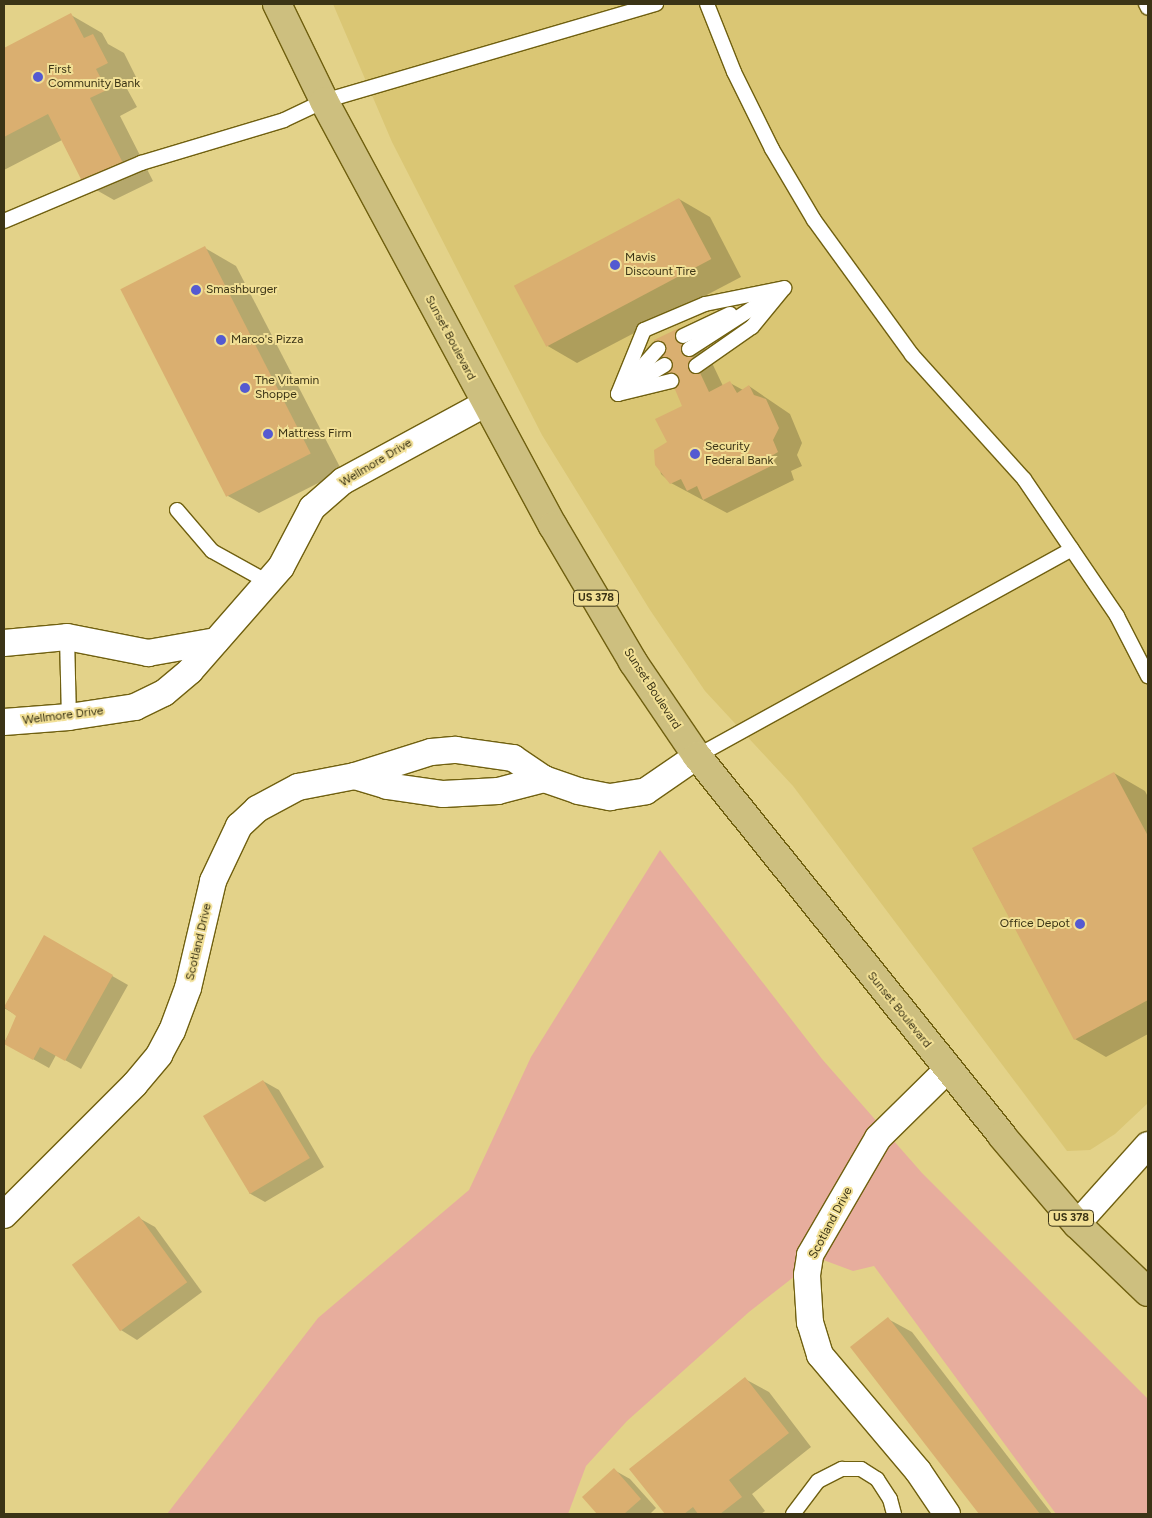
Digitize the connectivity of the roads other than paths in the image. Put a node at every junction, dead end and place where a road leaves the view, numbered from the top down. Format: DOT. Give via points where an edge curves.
graph roads {
  1 [pos="277,4"];
  2 [pos="656,4"];
  3 [pos="708,4"];
  4 [pos="1146,4"];
  5 [pos="1148,8"];
  6 [pos="324,101"];
  7 [pos="4,221"];
  8 [pos="784,288"];
  9 [pos="686,342"];
  10 [pos="658,349"];
  11 [pos="665,365"];
  12 [pos="696,366"];
  13 [pos="672,380"];
  14 [pos="618,394"];
  15 [pos="485,404"];
  16 [pos="177,510"];
  17 [pos="1072,550"];
  18 [pos="268,582"];
  19 [pos="67,637"];
  20 [pos="216,641"];
  21 [pos="4,643"];
  22 [pos="1148,676"];
  23 [pos="69,717"];
  24 [pos="4,722"];
  25 [pos="697,756"];
  26 [pos="355,776"];
  27 [pos="544,779"];
  28 [pos="947,1070"];
  29 [pos="1148,1145"];
  30 [pos="4,1215"];
  31 [pos="1076,1224"];
  32 [pos="1148,1292"];
  33 [pos="793,1514"];
  34 [pos="894,1514"];
  35 [pos="946,1514"];
  1 -- 6 [label="main road, Sunset Boulevard / US 378"];
  2 -- 6 [label="lane"];
  3 -- 17 [label="lane" via="734,72 772,149 814,220 912,355 1024,479"];
  4 -- 5 [label="lane"];
  6 -- 7 [label="lane" via="284,120 142,163"];
  6 -- 15 [label="main road, Sunset Boulevard / US 378"];
  8 -- 9 [label="lane"];
  8 -- 12 [label="lane" via="752,327"];
  8 -- 14 [label="lane" via="705,304 644,330"];
  10 -- 14 [label="lane"];
  11 -- 14 [label="lane"];
  13 -- 14 [label="lane"];
  15 -- 18 [label="street, Wellmore Drive" via="343,482 312,508 281,567"];
  15 -- 25 [label="main road, Sunset Boulevard / US 378" via="633,662"];
  16 -- 18 [label="lane" via="212,551"];
  17 -- 22 [label="lane" via="1117,616"];
  17 -- 25 [label="lane"];
  18 -- 20 [label="street, Wellmore Drive"];
  19 -- 20 [label="street" via="148,653"];
  19 -- 21 [label="street"];
  19 -- 23 [label="lane"];
  20 -- 23 [label="street, Wellmore Drive" via="190,671 164,693 135,707"];
  23 -- 24 [label="street, Wellmore Drive"];
  25 -- 27 [label="street, Scotland Drive" via="646,792 610,797 578,791"];
  25 -- 28 [label="main road, Sunset Boulevard / US 378"];
  26 -- 27 [label="street, Scotland Drive" via="387,786 442,794 498,791"];
  26 -- 27 [label="street, Scotland Drive" via="407,757 456,750 513,758"];
  26 -- 30 [label="street, Scotland Drive" via="298,787 257,809 238,826 213,881 188,988 159,1055 135,1084"];
  28 -- 31 [label="main road, Sunset Boulevard / US 378"];
  28 -- 35 [label="street, Scotland Drive" via="878,1138 810,1255 807,1275 810,1323 820,1355 918,1471"];
  29 -- 31 [label="street"];
  31 -- 32 [label="main road, Sunset Boulevard / US 378"];
  33 -- 34 [label="lane" via="818,1481 842,1469 861,1470 877,1479 890,1499"];
}
